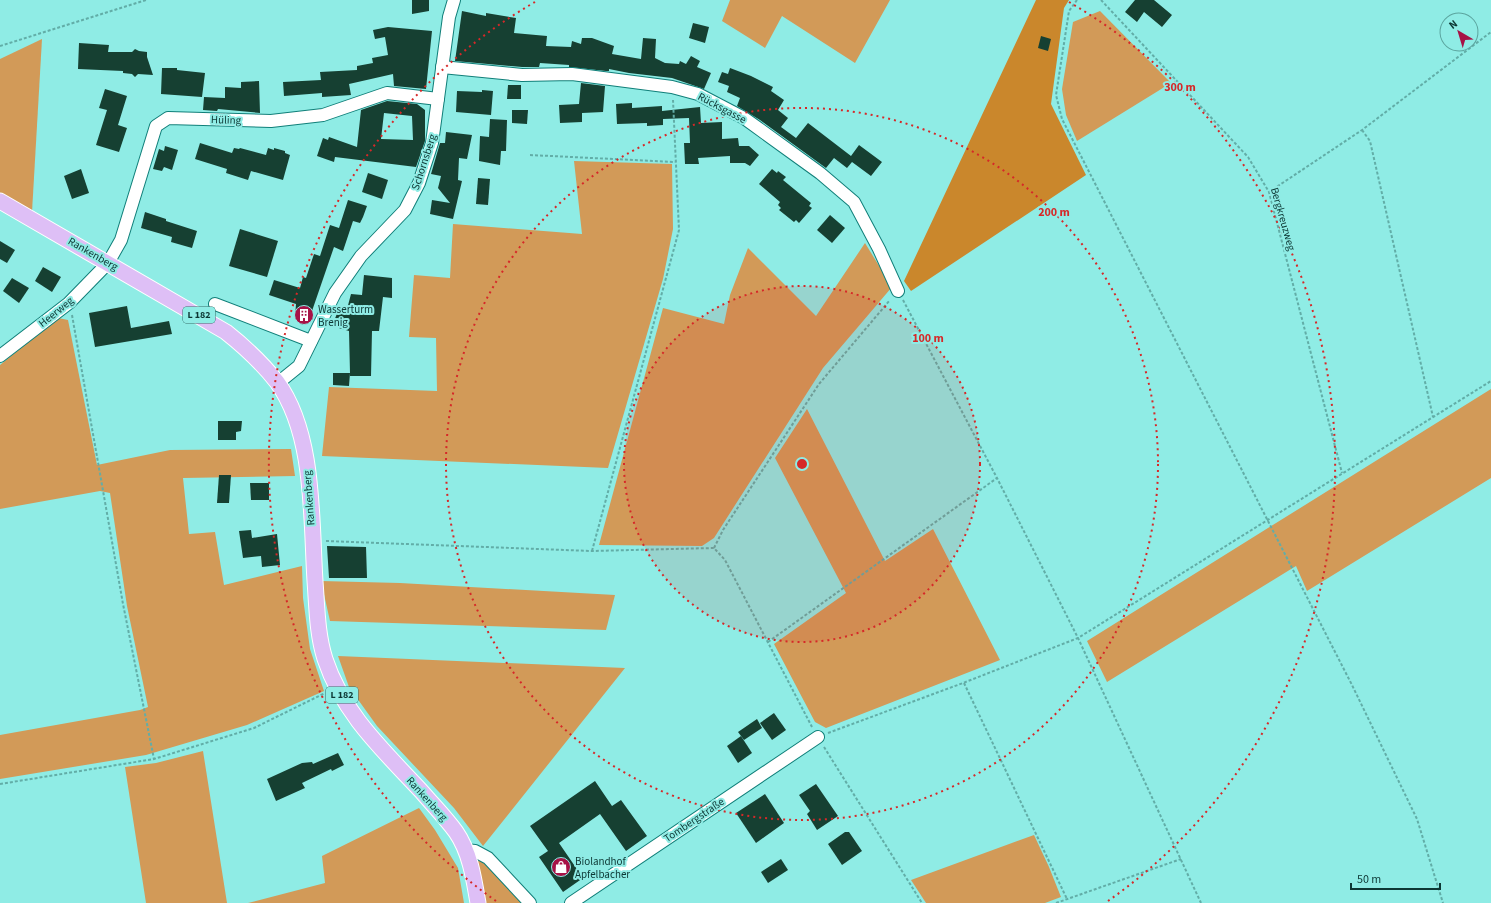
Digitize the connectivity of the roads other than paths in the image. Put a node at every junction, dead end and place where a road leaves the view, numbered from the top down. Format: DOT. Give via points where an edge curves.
graph roads {
  1 [pos="454,0"];
  2 [pos="442,68"];
  3 [pos="438,99"];
  4 [pos="0,201"];
  5 [pos="108,263"];
  6 [pos="898,291"];
  7 [pos="215,304"];
  8 [pos="311,341"];
  9 [pos="0,356"];
  10 [pos="278,383"];
  11 [pos="818,737"];
  12 [pos="465,850"];
  13 [pos="478,903"];
  14 [pos="530,903"];
  15 [pos="571,903"];
  1 -- 2 [label="street, Schornsberg"];
  2 -- 3 [label="street, Schornsberg"];
  2 -- 6 [label="street, Rücksgasse" via="522,75 572,74 672,87 698,94 744,118 820,173 854,202"];
  3 -- 5 [label="street, Hüling" via="387,93 323,115 270,121 168,118 156,126 121,240"];
  3 -- 8 [label="street, Schornsberg" via="432,143 412,197 405,210 361,256 339,286"];
  4 -- 5 [label="main road, Rankenberg / L 182"];
  5 -- 9 [label="street, Heerweg" via="69,303"];
  5 -- 10 [label="main road, Rankenberg / L 182" via="226,332 254,355"];
  7 -- 8 [label="street"];
  8 -- 10 [label="street, Schornsberg" via="299,366"];
  10 -- 12 [label="main road, Rankenberg / L 182" via="294,411 306,454 318,623 325,658 351,712 438,810 456,832"];
  11 -- 15 [label="street, Tombergstraße"];
  12 -- 13 [label="main road, Rankenberg / L 182" via="474,878"];
  12 -- 14 [label="street" via="476,851 488,858"];
}
